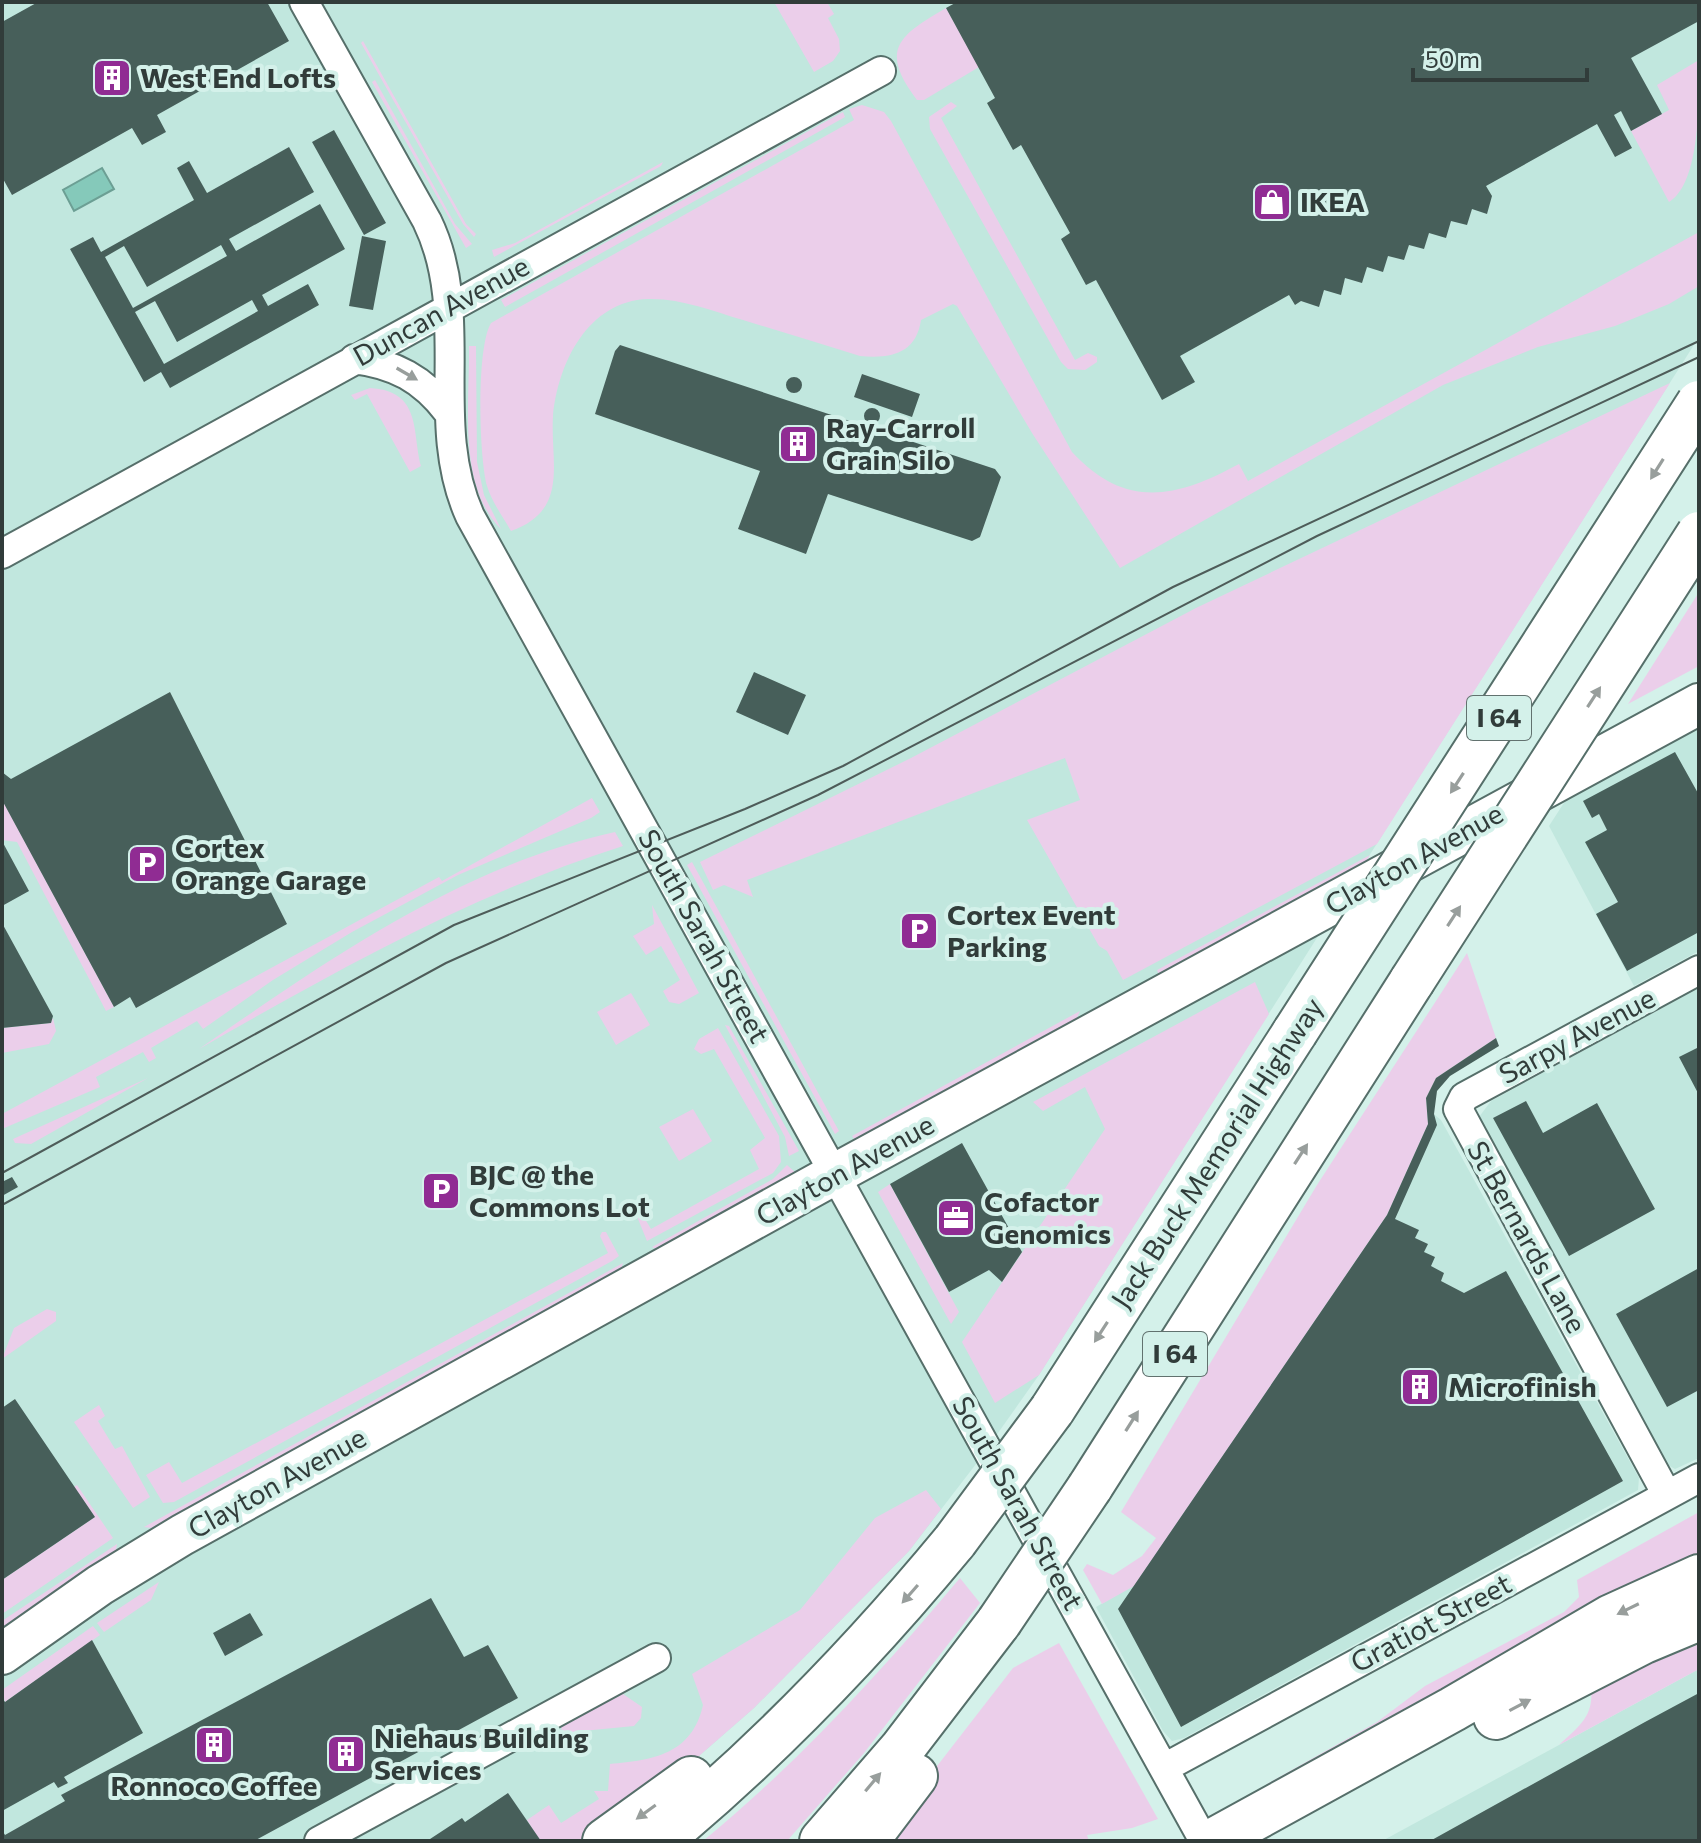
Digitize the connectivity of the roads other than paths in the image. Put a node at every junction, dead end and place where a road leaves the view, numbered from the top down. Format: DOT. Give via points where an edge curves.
graph roads {
  1 [pos="304,2"];
  2 [pos="881,71"];
  3 [pos="450,306"];
  4 [pos="354,359"];
  5 [pos="1699,403"];
  6 [pos="448,412"];
  7 [pos="1699,534"];
  8 [pos="2,554"];
  9 [pos="1699,704"];
  10 [pos="1699,970"];
  11 [pos="1459,1105"];
  12 [pos="835,1174"];
  13 [pos="1699,1478"];
  14 [pos="1667,1495"];
  15 [pos="1699,1577"];
  16 [pos="1699,1618"];
  17 [pos="988,1638"];
  18 [pos="864,1646"];
  19 [pos="2,1654"];
  20 [pos="656,1658"];
  21 [pos="1164,1768"];
  22 [pos="1203,1834"];
  23 [pos="319,1841"];
  24 [pos="605,1841"];
  25 [pos="659,1841"];
  26 [pos="822,1841"];
  27 [pos="866,1841"];
  28 [pos="1269,1841"];
  1 -- 3 [label="street, South Sarah Street" via="436,239"];
  2 -- 3 [label="street, Duncan Avenue"];
  3 -- 4 [label="street, Duncan Avenue"];
  3 -- 6 [label="street, South Sarah Street"];
  4 -- 6 [label="street, one-way" via="400,369 421,382"];
  4 -- 8 [label="street, Duncan Avenue"];
  5 -- 18 [label="highway, Jack Buck Memorial Highway / I 64, one-way, bridge" via="1052,1410 955,1541"];
  6 -- 12 [label="street, South Sarah Street" via="454,472 470,516"];
  17 -- 7 [label="highway, I 64, one-way, bridge"];
  9 -- 12 [label="street, Clayton Avenue"];
  10 -- 11 [label="street, Sarpy Avenue" via="1464,1097"];
  11 -- 14 [label="street, St Bernards Lane"];
  12 -- 19 [label="street, Clayton Avenue" via="161,1547"];
  12 -- 21 [label="street, South Sarah Street"];
  13 -- 14 [label="street, Gratiot Street"];
  14 -- 21 [label="street, Gratiot Street"];
  15 -- 22 [label="highway, one-way" via="1611,1617 1476,1697"];
  28 -- 16 [label="highway, one-way" via="1534,1697"];
  26 -- 17 [label="highway, I 64, one-way"];
  17 -- 27 [label="highway" via="946,1729"];
  18 -- 24 [label="highway, one-way"];
  18 -- 25 [label="highway, Jack Buck Memorial Highway / I 64" via="747,1766"];
  20 -- 23 [label="street"];
  21 -- 22 [label="street, South Sarah Street"];
}
